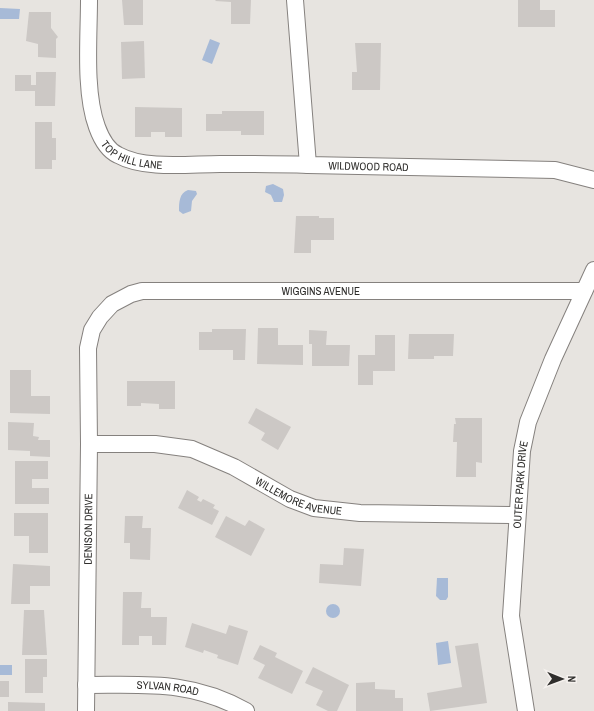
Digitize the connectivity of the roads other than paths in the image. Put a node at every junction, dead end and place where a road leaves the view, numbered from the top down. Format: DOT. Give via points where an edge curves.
graph roads {
  1 [pos="89,0"];
  2 [pos="295,0"];
  3 [pos="308,165"];
  4 [pos="594,180"];
  5 [pos="594,270"];
  6 [pos="584,291"];
  7 [pos="88,348"];
  8 [pos="89,444"];
  9 [pos="517,515"];
  10 [pos="86,685"];
  11 [pos="86,711"];
  12 [pos="246,711"];
  13 [pos="526,711"];
  1 -- 3 [label="street, TOP HILL LANE" via="89,72 92,107 96,126 108,148 117,155 130,160 162,164"];
  2 -- 3 [label="street"];
  3 -- 4 [label="street, WILDWOOD ROAD" via="555,170"];
  5 -- 6 [label="street, OUTER PARK DRIVE"];
  6 -- 7 [label="street, WIGGINS AVENUE" via="142,290 112,304 92,330"];
  6 -- 9 [label="street, OUTER PARK DRIVE" via="528,422 522,451"];
  7 -- 8 [label="street, DENISON DRIVE"];
  8 -- 9 [label="street, WILLEMORE AVENUE" via="154,444 192,449 234,467 290,499 314,508 346,512"];
  8 -- 10 [label="street, DENISON DRIVE"];
  9 -- 13 [label="street, OUTER PARK DRIVE" via="511,616"];
  10 -- 11 [label="street, DENISON DRIVE"];
  10 -- 12 [label="street, SYLVAN ROAD" via="177,686 200,691"];
}
